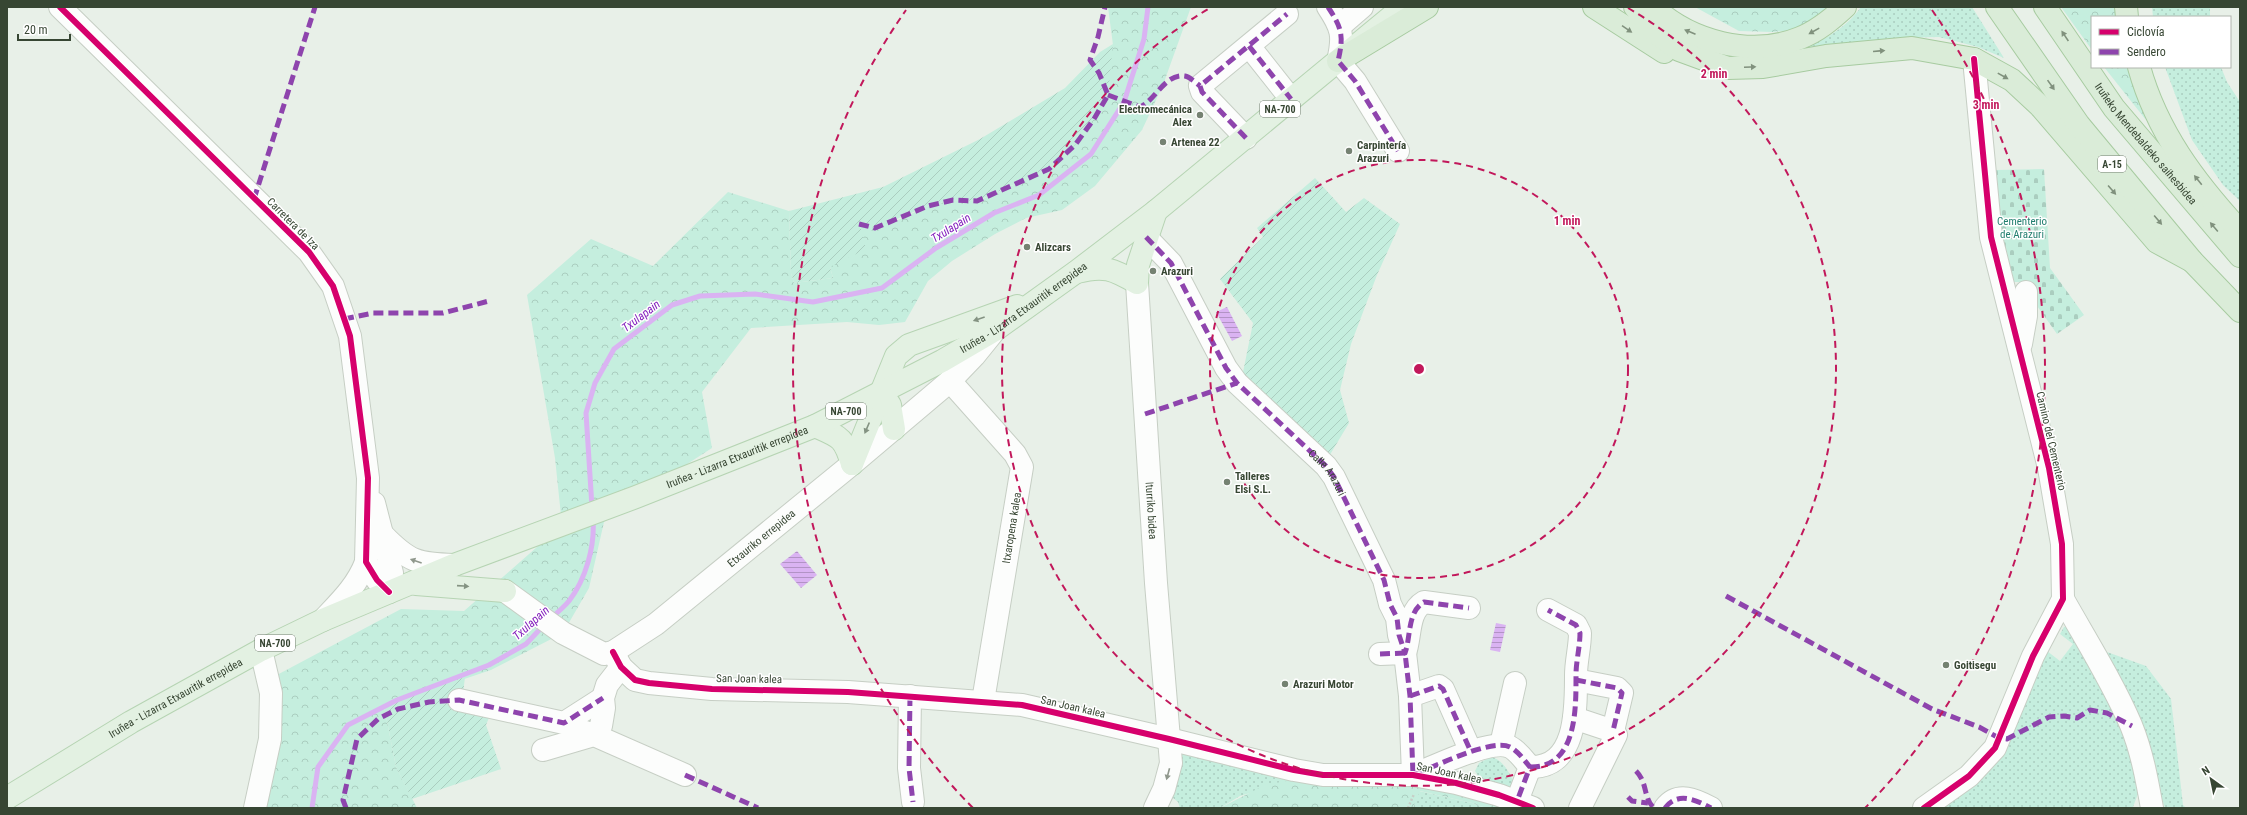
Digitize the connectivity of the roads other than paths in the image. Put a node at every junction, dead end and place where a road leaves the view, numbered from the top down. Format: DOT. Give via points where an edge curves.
graph roads {
  1 [pos="60,7"];
  2 [pos="1328,7"];
  3 [pos="1362,7"];
  4 [pos="1403,7"];
  5 [pos="1427,7"];
  6 [pos="1594,7"];
  7 [pos="1635,7"];
  8 [pos="1653,7"];
  9 [pos="1845,7"];
  10 [pos="1997,7"];
  11 [pos="2044,7"];
  12 [pos="1287,14"];
  13 [pos="1340,26"];
  14 [pos="1249,46"];
  15 [pos="1974,59"];
  16 [pos="1338,61"];
  17 [pos="1728,68"];
  18 [pos="2139,68"];
  19 [pos="1291,100"];
  20 [pos="1246,138"];
  21 [pos="1398,151"];
  22 [pos="1156,210"];
  23 [pos="2240,231"];
  24 [pos="1146,237"];
  25 [pos="1114,243"];
  26 [pos="2240,256"];
  27 [pos="2192,261"];
  28 [pos="1076,272"];
  29 [pos="1138,274"];
  30 [pos="2026,292"];
  31 [pos="1042,296"];
  32 [pos="2240,311"];
  33 [pos="994,330"];
  34 [pos="2019,353"];
  35 [pos="950,381"];
  36 [pos="882,393"];
  37 [pos="816,426"];
  38 [pos="894,429"];
  39 [pos="852,464"];
  40 [pos="368,478"];
  41 [pos="383,535"];
  42 [pos="479,556"];
  43 [pos="366,562"];
  44 [pos="454,565"];
  45 [pos="410,584"];
  46 [pos="389,592"];
  47 [pos="510,595"];
  48 [pos="2062,599"];
  49 [pos="1468,608"];
  50 [pos="1548,610"];
  51 [pos="323,620"];
  52 [pos="261,650"];
  53 [pos="1405,653"];
  54 [pos="1380,654"];
  55 [pos="617,659"];
  56 [pos="1576,680"];
  57 [pos="1514,683"];
  58 [pos="910,696"];
  59 [pos="1410,696"];
  60 [pos="603,698"];
  61 [pos="459,700"];
  62 [pos="983,701"];
  63 [pos="1574,718"];
  64 [pos="564,723"];
  65 [pos="1613,732"];
  66 [pos="594,736"];
  67 [pos="1169,739"];
  68 [pos="1501,745"];
  69 [pos="543,750"];
  70 [pos="1471,752"];
  71 [pos="1530,767"];
  72 [pos="685,775"];
  73 [pos="1413,775"];
  74 [pos="7,798"];
  75 [pos="913,802"];
  76 [pos="1524,805"];
  77 [pos="255,808"];
  78 [pos="1155,808"];
  79 [pos="1580,808"];
  80 [pos="1665,808"];
  81 [pos="1711,808"];
  82 [pos="1924,808"];
  83 [pos="2152,808"];
  1 -- 40 [label="street, Carretera de Iza" via="309,252 332,286 350,336"];
  2 -- 13 [label="street"];
  3 -- 13 [label="street"];
  4 -- 16 [label="main road, Iruñea - Lizarra Etxauritik errepidea / NA-700"];
  5 -- 16 [label="highway"];
  6 -- 17 [label="highway, one-way" via="1656,48 1681,60"];
  7 -- 17 [label="highway" via="1655,32 1679,50"];
  9 -- 8 [label="highway, one-way" via="1826,24 1801,38 1787,42 1740,46 1714,42 1679,27"];
  10 -- 27 [label="highway, A-15, one-way" via="2079,125"];
  26 -- 11 [label="highway, Iruñeko Mendebaldeko saihesbidea, one-way" via="2114,108"];
  12 -- 14 [label="street"];
  13 -- 16 [label="street" via="1342,36"];
  14 -- 19 [label="street"];
  14 -- 20 [label="street" via="1200,86 1202,92"];
  17 -- 15 [label="highway, one-way" via="1763,67 1826,56 1912,48"];
  15 -- 27 [label="highway, one-way" via="2012,80 2040,106 2157,242"];
  15 -- 34 [label="street, Camino del Cementerio" via="1991,237"];
  16 -- 19 [label="main road, Iruñea - Lizarra Etxauritik errepidea / NA-700"];
  16 -- 21 [label="street" via="1355,81"];
  23 -- 18 [label="highway, one-way" via="2177,154 2158,121"];
  19 -- 20 [label="main road, Iruñea - Lizarra Etxauritik errepidea / NA-700"];
  20 -- 22 [label="main road, Iruñea - Lizarra Etxauritik errepidea / NA-700"];
  22 -- 24 [label="main road"];
  22 -- 25 [label="main road, Iruñea - Lizarra Etxauritik errepidea / NA-700"];
  24 -- 29 [label="main road"];
  24 -- 53 [label="street, Calle Arazuri" via="1171,263 1226,368 1237,383 1326,466 1384,580"];
  25 -- 28 [label="main road, Iruñea - Lizarra Etxauritik errepidea / NA-700"];
  25 -- 29 [label="main road" via="1136,259"];
  27 -- 32 [label="highway, A-15"];
  28 -- 29 [label="main road" via="1108,268"];
  28 -- 31 [label="main road, Iruñea - Lizarra Etxauritik errepidea / NA-700"];
  29 -- 67 [label="street, Iturriko bidea" via="1155,575"];
  30 -- 34 [label="street" via="2026,316"];
  31 -- 33 [label="main road, Iruñea - Lizarra Etxauritik errepidea / NA-700"];
  31 -- 36 [label="main road, one-way" via="909,345 896,356"];
  33 -- 35 [label="street, Etxauriko errepidea"];
  33 -- 36 [label="main road, Iruñea - Lizarra Etxauritik errepidea / NA-700"];
  34 -- 48 [label="street, Camino del Cementerio" via="2049,468 2062,544"];
  35 -- 38 [label="street, Etxauriko errepidea"];
  35 -- 62 [label="street, Itxaropena kalea" via="1015,454 1022,467"];
  36 -- 37 [label="main road, Iruñea - Lizarra Etxauritik errepidea / NA-700"];
  36 -- 38 [label="main road" via="890,405"];
  36 -- 39 [label="main road, one-way"];
  37 -- 39 [label="main road" via="841,438 848,449"];
  37 -- 42 [label="main road, Iruñea - Lizarra Etxauritik errepidea / NA-700" via="636,498"];
  38 -- 39 [label="street, Etxauriko errepidea"];
  39 -- 55 [label="street, Etxauriko errepidea" via="656,624"];
  40 -- 41 [label="street, Carretera de Iza"];
  40 -- 43 [label="street, Carretera de Iza"];
  44 -- 41 [label="street, one-way" via="428,564 413,560 400,552"];
  41 -- 46 [label="street, Carretera de Iza" via="392,573"];
  42 -- 44 [label="main road, Iruñea - Lizarra Etxauritik errepidea / NA-700"];
  42 -- 47 [label="main road"];
  43 -- 46 [label="street" via="377,580"];
  43 -- 51 [label="street" via="361,576"];
  44 -- 45 [label="main road, Iruñea - Lizarra Etxauritik errepidea / NA-700"];
  45 -- 46 [label="main road, Iruñea - Lizarra Etxauritik errepidea / NA-700"];
  45 -- 47 [label="main road, one-way"];
  46 -- 51 [label="main road, Iruñea - Lizarra Etxauritik errepidea / NA-700"];
  47 -- 55 [label="street" via="563,633"];
  48 -- 82 [label="street, Camino del Cementerio" via="2033,656 1995,748 1969,776"];
  48 -- 83 [label="street" via="2110,681 2132,726 2144,764"];
  49 -- 53 [label="street" via="1424,602 1418,605 1414,612"];
  50 -- 56 [label="street" via="1576,625 1580,633"];
  51 -- 52 [label="main road, Iruñea - Lizarra Etxauritik errepidea / NA-700"];
  52 -- 74 [label="main road, Iruñea - Lizarra Etxauritik errepidea / NA-700" via="131,722"];
  52 -- 77 [label="street" via="271,693 270,739"];
  53 -- 54 [label="street"];
  53 -- 59 [label="street, San Joan kalea"];
  55 -- 58 [label="street, San Joan kalea" via="635,680 649,683 712,689"];
  55 -- 60 [label="street"];
  56 -- 63 [label="street"];
  56 -- 65 [label="street" via="1617,688 1622,693"];
  57 -- 68 [label="street"];
  58 -- 62 [label="street, San Joan kalea"];
  58 -- 75 [label="street" via="909,768"];
  59 -- 70 [label="street" via="1439,686 1443,689"];
  59 -- 73 [label="street, San Joan kalea"];
  60 -- 64 [label="street"];
  60 -- 66 [label="street" via="601,726"];
  61 -- 64 [label="street"];
  62 -- 67 [label="street, San Joan kalea" via="1022,705"];
  63 -- 65 [label="street"];
  63 -- 71 [label="street" via="1562,754 1538,767"];
  64 -- 66 [label="street"];
  65 -- 79 [label="street" via="1615,737"];
  66 -- 69 [label="street"];
  66 -- 72 [label="street"];
  67 -- 73 [label="street, San Joan kalea" via="1323,775"];
  67 -- 78 [label="street, Iturriko bidea, one-way" via="1170,763 1164,789"];
  68 -- 70 [label="street, San Joan kalea" via="1480,747"];
  68 -- 71 [label="street" via="1510,747"];
  70 -- 73 [label="street, San Joan kalea"];
  71 -- 76 [label="street, San Joan kalea"];
  73 -- 76 [label="street, San Joan kalea" via="1456,783"];
  80 -- 81 [label="street" via="1671,801 1683,798 1696,800"];
}
